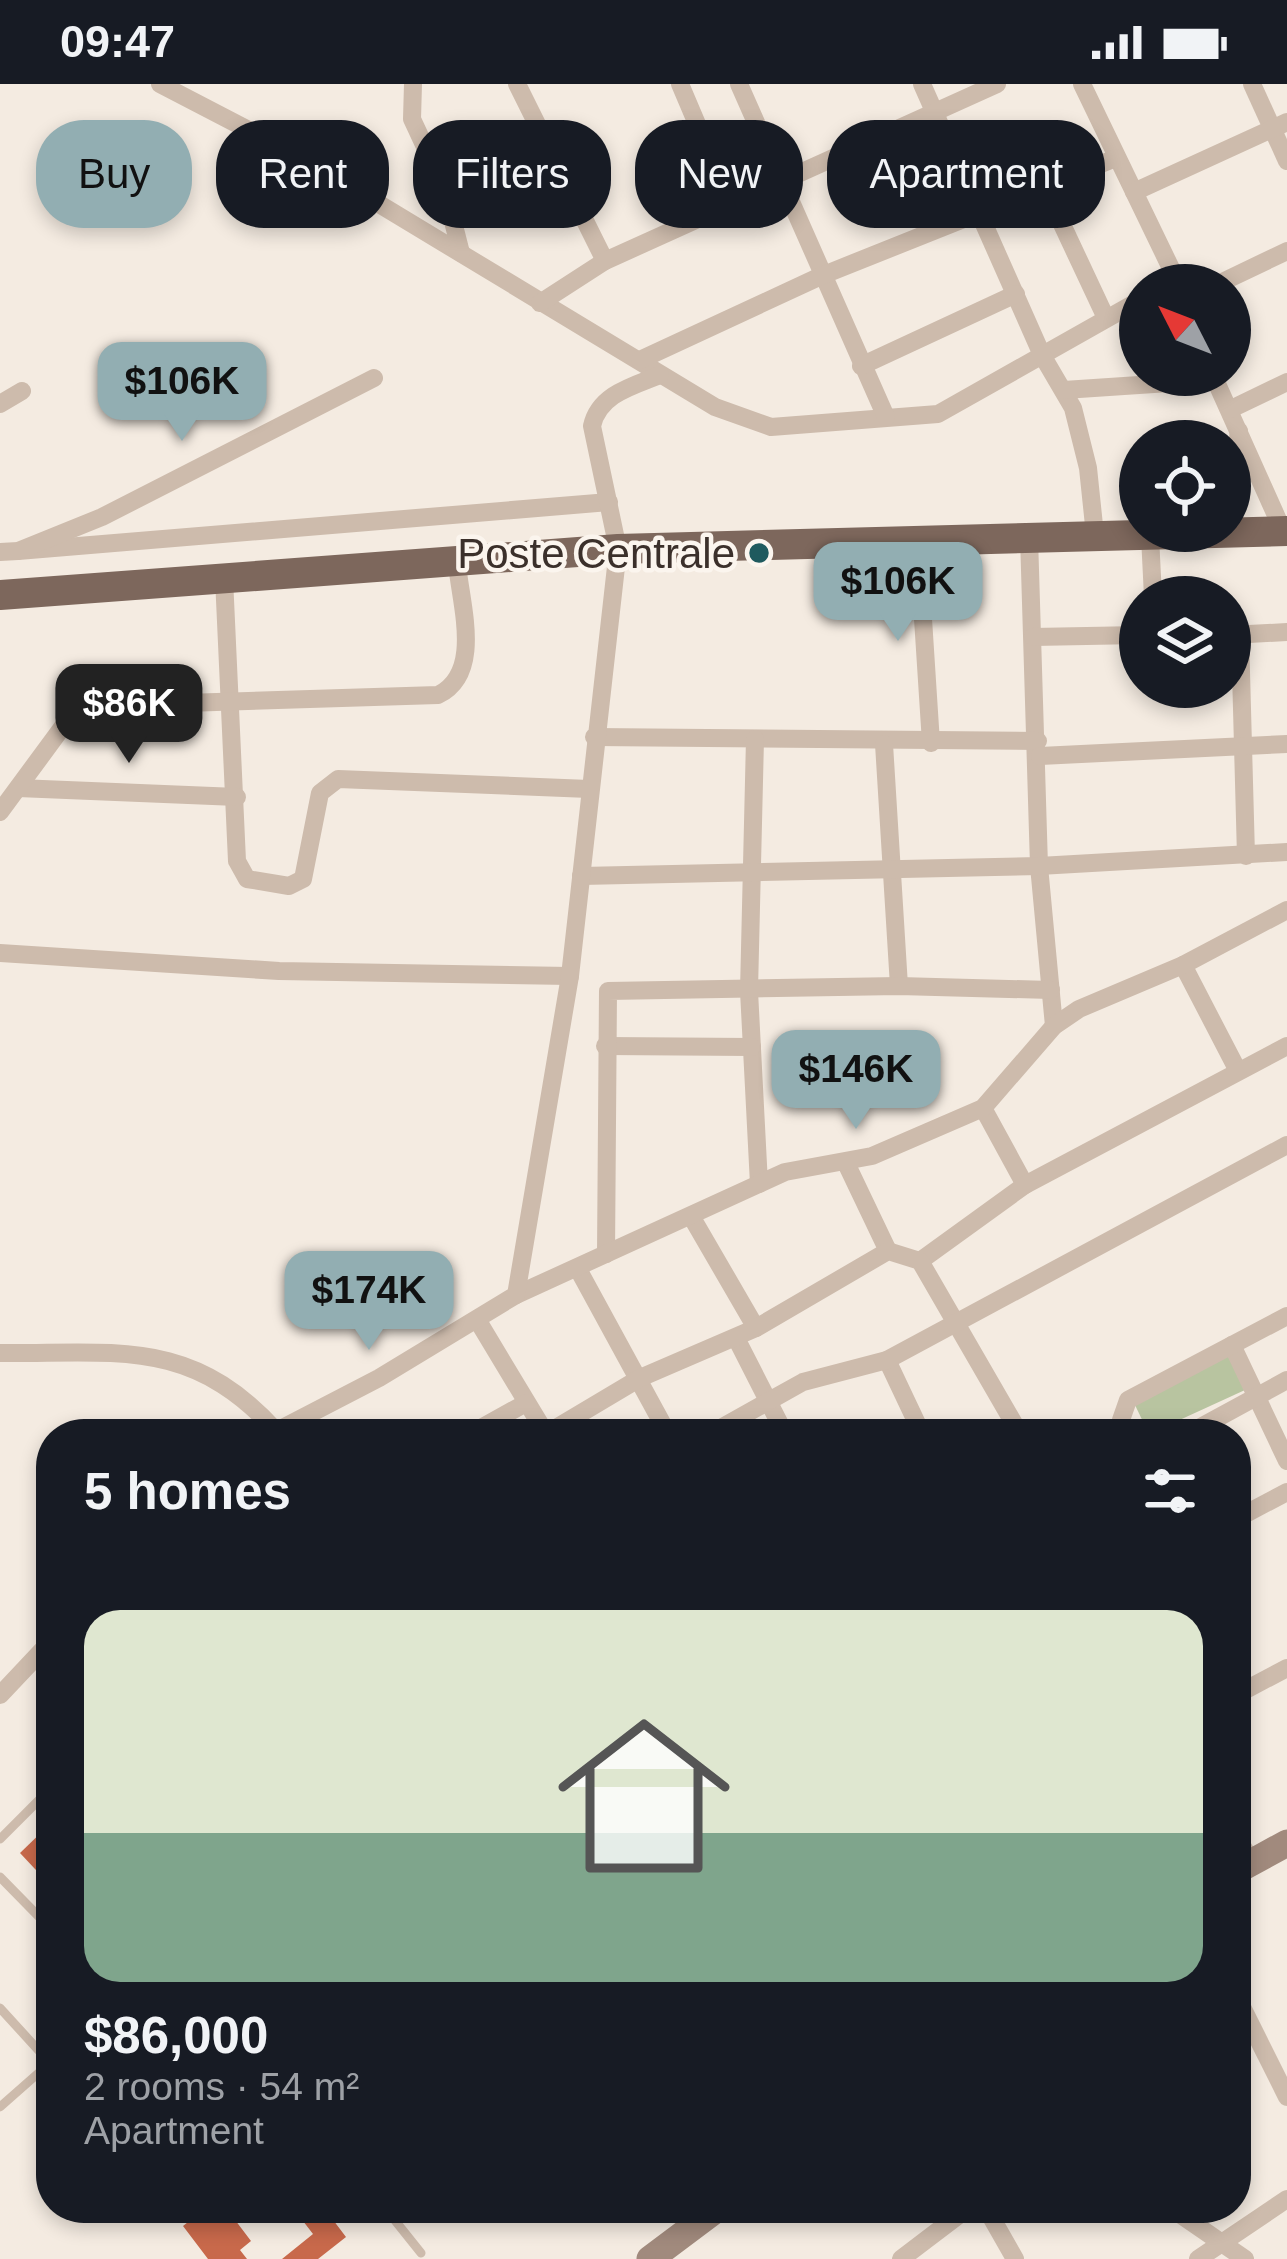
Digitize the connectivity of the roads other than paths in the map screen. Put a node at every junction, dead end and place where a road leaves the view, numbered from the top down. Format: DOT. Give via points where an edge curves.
graph roads {
  1 [pos="160,84"];
  2 [pos="412,84"];
  3 [pos="517,84"];
  4 [pos="680,84"];
  5 [pos="739,84"];
  6 [pos="922,84"];
  7 [pos="997,84"];
  8 [pos="1082,84"];
  9 [pos="1252,84"];
  10 [pos="937,115"];
  11 [pos="695,120"];
  12 [pos="754,120"];
  13 [pos="939,120"];
  14 [pos="1280,126"];
  15 [pos="1116,158"];
  16 [pos="1287,161"];
  17 [pos="1105,163"];
  18 [pos="803,174"];
  19 [pos="1133,192"];
  20 [pos="678,228"];
  21 [pos="800,228"];
  22 [pos="936,228"];
  23 [pos="985,228"];
  24 [pos="1064,228"];
  25 [pos="1287,251"];
  26 [pos="461,253"];
  27 [pos="605,261"];
  28 [pos="1167,264"];
  29 [pos="1251,268"];
  30 [pos="821,276"];
  31 [pos="1016,294"];
  32 [pos="540,303"];
  33 [pos="1119,310"];
  34 [pos="1106,316"];
  35 [pos="1042,355"];
  36 [pos="640,360"];
  37 [pos="860,366"];
  38 [pos="660,374"];
  39 [pos="374,378"];
  40 [pos="1287,382"];
  41 [pos="1119,385"];
  42 [pos="1064,390"];
  43 [pos="22,391"];
  44 [pos="1224,396"];
  45 [pos="0,404"];
  46 [pos="1231,409"];
  47 [pos="886,417"];
  48 [pos="1235,420"];
  49 [pos="1251,457"];
  50 [pos="609,502"];
  51 [pos="1285,531"];
  52 [pos="1251,532"];
  53 [pos="1095,535"];
  54 [pos="1119,535"];
  55 [pos="1029,537"];
  56 [pos="918,541"];
  57 [pos="618,549"];
  58 [pos="9,551"];
  59 [pos="457,564"];
  60 [pos="224,578"];
  61 [pos="0,595"];
  62 [pos="1287,632"];
  63 [pos="1251,634"];
  64 [pos="1119,635"];
  65 [pos="1033,637"];
  66 [pos="233,700"];
  67 [pos="1241,708"];
  68 [pos="594,737"];
  69 [pos="755,739"];
  70 [pos="932,743"];
  71 [pos="884,744"];
  72 [pos="1287,744"];
  73 [pos="1244,747"];
  74 [pos="1039,748"];
  75 [pos="17,788"];
  76 [pos="589,789"];
  77 [pos="237,797"];
  78 [pos="0,812"];
  79 [pos="1287,852"];
  80 [pos="1246,856"];
  81 [pos="1040,866"];
  82 [pos="750,870"];
  83 [pos="890,871"];
  84 [pos="581,876"];
  85 [pos="1287,910"];
  86 [pos="0,953"];
  87 [pos="1183,965"];
  88 [pos="568,984"];
  89 [pos="899,986"];
  90 [pos="608,991"];
  91 [pos="749,991"];
  92 [pos="1051,991"];
  93 [pos="1054,1025"];
  94 [pos="605,1046"];
  95 [pos="1287,1046"];
  96 [pos="752,1048"];
  97 [pos="1238,1071"];
  98 [pos="983,1108"];
  99 [pos="1287,1145"];
  100 [pos="846,1162"];
  101 [pos="759,1184"];
  102 [pos="1025,1185"];
  103 [pos="691,1216"];
  104 [pos="888,1252"];
  105 [pos="606,1254"];
  106 [pos="920,1261"];
  107 [pos="578,1269"];
  108 [pos="516,1295"];
  109 [pos="1287,1316"];
  110 [pos="478,1321"];
  111 [pos="959,1323"];
  112 [pos="756,1328"];
  113 [pos="736,1339"];
  114 [pos="1232,1345"];
  115 [pos="0,1353"];
  116 [pos="886,1360"];
  117 [pos="640,1378"];
  118 [pos="1287,1380"];
  119 [pos="1258,1396"];
  120 [pos="769,1400"];
  121 [pos="526,1403"];
  122 [pos="263,1419"];
  123 [pos="297,1419"];
  124 [pos="497,1419"];
  125 [pos="536,1419"];
  126 [pos="571,1419"];
  127 [pos="660,1419"];
  128 [pos="736,1419"];
  129 [pos="778,1419"];
  130 [pos="915,1419"];
  131 [pos="1012,1419"];
  132 [pos="1121,1419"];
  133 [pos="1216,1419"];
  134 [pos="1287,1461"];
  135 [pos="1287,1492"];
  136 [pos="1251,1511"];
  137 [pos="36,1657"];
  138 [pos="1287,1668"];
  139 [pos="1251,1687"];
  140 [pos="0,1695"];
  141 [pos="36,1803"];
  142 [pos="0,1839"];
  143 [pos="1287,1843"];
  144 [pos="1251,1863"];
  145 [pos="0,1877"];
  146 [pos="36,1914"];
  147 [pos="0,2008"];
  148 [pos="1251,2026"];
  149 [pos="36,2047"];
  150 [pos="36,2076"];
  151 [pos="1287,2097"];
  152 [pos="0,2107"];
  153 [pos="1287,2199"];
  154 [pos="397,2223"];
  155 [pos="698,2223"];
  156 [pos="948,2223"];
  157 [pos="995,2223"];
  158 [pos="1192,2223"];
  159 [pos="1221,2243"];
  160 [pos="421,2253"];
  161 [pos="652,2258"];
  162 [pos="901,2259"];
  163 [pos="1015,2259"];
  164 [pos="1198,2259"];
  165 [pos="1245,2259"];
  1 -- 26 [label="street"];
  2 -- 26 [label="street" via="412,119 445,190"];
  3 -- 27 [label="street"];
  4 -- 11 [label="street"];
  5 -- 12 [label="street"];
  6 -- 10 [label="street"];
  7 -- 10 [label="street"];
  8 -- 15 [label="street"];
  9 -- 14 [label="street"];
  10 -- 13 [label="street"];
  10 -- 18 [label="street"];
  14 -- 16 [label="street"];
  14 -- 19 [label="street"];
  15 -- 17 [label="street"];
  15 -- 19 [label="street"];
  19 -- 28 [label="street"];
  20 -- 27 [label="street"];
  21 -- 30 [label="street"];
  22 -- 30 [label="street"];
  23 -- 31 [label="street"];
  24 -- 34 [label="street"];
  25 -- 29 [label="street"];
  26 -- 32 [label="street"];
  27 -- 32 [label="street"];
  30 -- 36 [label="street"];
  30 -- 37 [label="street"];
  31 -- 35 [label="street"];
  31 -- 37 [label="street"];
  32 -- 36 [label="street"];
  33 -- 34 [label="street"];
  34 -- 35 [label="street"];
  35 -- 42 [label="street"];
  35 -- 47 [label="street" via="938,413"];
  36 -- 38 [label="street"];
  37 -- 47 [label="street"];
  38 -- 47 [label="street" via="755,425"];
  38 -- 50 [label="street" via="613,396 594,415"];
  39 -- 58 [label="street" via="102,517"];
  40 -- 46 [label="street"];
  41 -- 42 [label="street"];
  42 -- 53 [label="street" via="1080,426"];
  43 -- 45 [label="street"];
  44 -- 46 [label="street"];
  46 -- 48 [label="street"];
  49 -- 51 [label="street"];
  50 -- 57 [label="street"];
  50 -- 58 [label="street"];
  51 -- 52 [label="main road"];
  53 -- 54 [label="main road"];
  53 -- 55 [label="main road"];
  55 -- 56 [label="main road"];
  55 -- 65 [label="street"];
  56 -- 57 [label="main road"];
  56 -- 70 [label="street"];
  57 -- 59 [label="main road"];
  57 -- 68 [label="street"];
  59 -- 60 [label="main road"];
  59 -- 66 [label="street" via="465,644 454,687 438,695"];
  60 -- 61 [label="main road"];
  60 -- 66 [label="street"];
  62 -- 63 [label="street"];
  64 -- 65 [label="street"];
  65 -- 74 [label="street"];
  66 -- 75 [label="street" via="90,706"];
  66 -- 77 [label="street"];
  67 -- 73 [label="street"];
  68 -- 69 [label="street"];
  68 -- 76 [label="street"];
  69 -- 71 [label="street"];
  69 -- 82 [label="street"];
  70 -- 71 [label="street"];
  70 -- 74 [label="street"];
  71 -- 83 [label="street"];
  72 -- 73 [label="street"];
  73 -- 74 [label="street"];
  73 -- 80 [label="street"];
  74 -- 81 [label="street"];
  75 -- 77 [label="street"];
  75 -- 78 [label="street"];
  76 -- 77 [label="street" via="338,778 320,793 307,872 290,886 243,874"];
  76 -- 84 [label="street"];
  79 -- 80 [label="street"];
  80 -- 81 [label="street"];
  81 -- 83 [label="street"];
  81 -- 92 [label="street"];
  82 -- 83 [label="street"];
  82 -- 84 [label="street"];
  82 -- 91 [label="street"];
  83 -- 89 [label="street"];
  84 -- 88 [label="street"];
  85 -- 87 [label="street"];
  86 -- 88 [label="street"];
  87 -- 93 [label="street"];
  87 -- 97 [label="street"];
  88 -- 90 [label="street"];
  88 -- 108 [label="street"];
  89 -- 91 [label="street"];
  89 -- 92 [label="street"];
  90 -- 91 [label="street"];
  90 -- 94 [label="street"];
  91 -- 96 [label="street"];
  92 -- 93 [label="street"];
  93 -- 98 [label="street"];
  94 -- 96 [label="street"];
  94 -- 105 [label="street"];
  95 -- 97 [label="street"];
  96 -- 101 [label="street"];
  97 -- 102 [label="street"];
  98 -- 100 [label="street"];
  98 -- 102 [label="street"];
  99 -- 111 [label="street"];
  100 -- 101 [label="street"];
  100 -- 104 [label="street"];
  101 -- 103 [label="street"];
  102 -- 106 [label="street"];
  103 -- 105 [label="street"];
  103 -- 112 [label="street"];
  104 -- 106 [label="street"];
  104 -- 112 [label="street"];
  105 -- 107 [label="street"];
  106 -- 111 [label="street"];
  107 -- 108 [label="street"];
  107 -- 117 [label="street"];
  108 -- 110 [label="street"];
  109 -- 114 [label="street"];
  110 -- 121 [label="street"];
  110 -- 123 [label="street"];
  111 -- 116 [label="street"];
  111 -- 131 [label="street"];
  112 -- 113 [label="street"];
  113 -- 117 [label="street"];
  113 -- 120 [label="street"];
  114 -- 119 [label="street"];
  114 -- 132 [label="street" via="1128,1400"];
  115 -- 122 [label="street" via="144,1355 189,1364 244,1395"];
  116 -- 120 [label="street" via="803,1382"];
  116 -- 130 [label="street"];
  117 -- 126 [label="street"];
  117 -- 127 [label="street"];
  118 -- 119 [label="street"];
  119 -- 133 [label="street"];
  119 -- 134 [label="street"];
  120 -- 128 [label="street"];
  120 -- 129 [label="street"];
  121 -- 124 [label="street"];
  121 -- 125 [label="street"];
  135 -- 136 [label="street"];
  137 -- 140 [label="street"];
  138 -- 139 [label="street"];
  141 -- 142 [label="lane"];
  143 -- 144 [label="main road"];
  145 -- 146 [label="lane"];
  147 -- 149 [label="lane"];
  148 -- 151 [label="street"];
  150 -- 152 [label="lane"];
  153 -- 159 [label="street"];
  154 -- 160 [label="lane"];
  155 -- 161 [label="main road"];
  156 -- 162 [label="street"];
  157 -- 163 [label="street"];
  158 -- 159 [label="street"];
  159 -- 164 [label="street"];
  159 -- 165 [label="street"];
}
